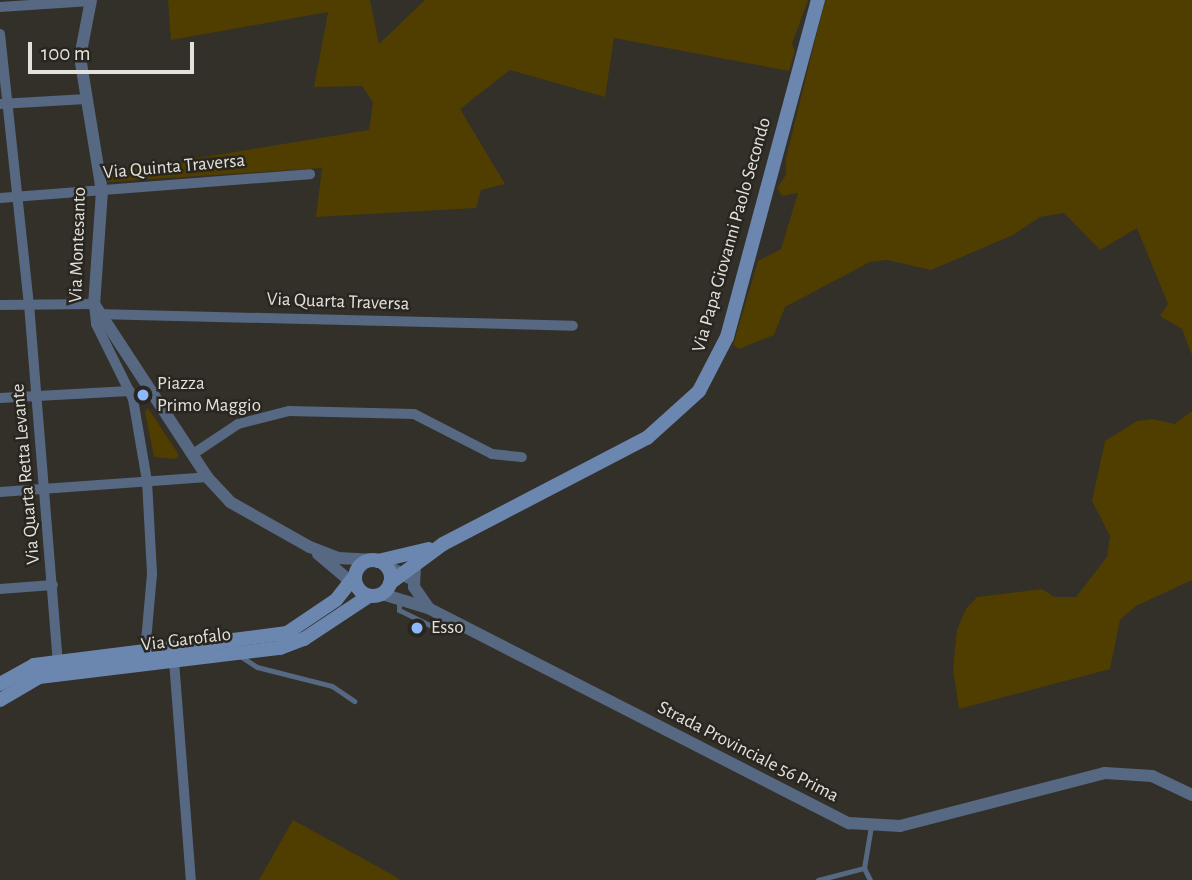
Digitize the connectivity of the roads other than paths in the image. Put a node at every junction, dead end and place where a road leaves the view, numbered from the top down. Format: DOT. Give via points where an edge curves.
graph roads {
  1 [pos="91,0"];
  2 [pos="818,0"];
  3 [pos="0,7"];
  4 [pos="0,34"];
  5 [pos="86,99"];
  6 [pos="4,104"];
  7 [pos="310,174"];
  8 [pos="102,191"];
  9 [pos="18,196"];
  10 [pos="0,198"];
  11 [pos="29,304"];
  12 [pos="0,305"];
  13 [pos="97,310"];
  14 [pos="573,326"];
  15 [pos="130,391"];
  16 [pos="37,396"];
  17 [pos="0,398"];
  18 [pos="193,454"];
  19 [pos="522,457"];
  20 [pos="207,477"];
  21 [pos="147,481"];
  22 [pos="46,489"];
  23 [pos="0,492"];
  24 [pos="443,544"];
  25 [pos="310,547"];
  26 [pos="377,562"];
  27 [pos="335,568"];
  28 [pos="410,574"];
  29 [pos="53,585"];
  30 [pos="367,586"];
  31 [pos="0,589"];
  32 [pos="399,597"];
  33 [pos="336,600"];
  34 [pos="428,608"];
  35 [pos="460,624"];
  36 [pos="145,652"];
  37 [pos="237,654"];
  38 [pos="58,661"];
  39 [pos="174,661"];
  40 [pos="0,684"];
  41 [pos="0,700"];
  42 [pos="354,701"];
  43 [pos="1192,795"];
  44 [pos="871,826"];
  45 [pos="864,867"];
  46 [pos="191,880"];
  47 [pos="818,880"];
  48 [pos="870,880"];
  1 -- 3 [label="street"];
  1 -- 5 [label="street, Via Montesanto" via="80,57"];
  2 -- 24 [label="main road, Via Papa Giovanni Paolo Secondo" via="727,337 699,391 648,438"];
  4 -- 6 [label="street, Via Quarta Retta Levante"];
  5 -- 6 [label="street"];
  5 -- 8 [label="street, Via Montesanto"];
  6 -- 9 [label="street, Via Quarta Retta Levante"];
  7 -- 8 [label="street, Via Quinta Traversa"];
  8 -- 9 [label="street, Via Quinta Traversa"];
  8 -- 13 [label="street, Via Montesanto"];
  9 -- 10 [label="street, Via Quinta Traversa"];
  9 -- 11 [label="street, Via Quarta Retta Levante"];
  11 -- 12 [label="street, Via Quarta Traversa"];
  11 -- 13 [label="street, Via Quarta Traversa"];
  11 -- 16 [label="street, Via Quarta Retta Levante"];
  13 -- 14 [label="street, Via Quarta Traversa"];
  13 -- 15 [label="street, Via Montesanto"];
  13 -- 18 [label="street"];
  15 -- 16 [label="street"];
  15 -- 21 [label="street, Via Montesanto"];
  16 -- 17 [label="street"];
  16 -- 22 [label="street, Via Quarta Retta Levante"];
  18 -- 19 [label="street" via="238,424 289,411 414,414 492,454"];
  18 -- 20 [label="street"];
  20 -- 21 [label="street"];
  20 -- 25 [label="street" via="244,513"];
  21 -- 22 [label="street"];
  21 -- 36 [label="street, Via Montesanto" via="152,574"];
  22 -- 23 [label="street"];
  22 -- 29 [label="street, Via Quarta Retta Levante"];
  24 -- 26 [label="main road"];
  24 -- 28 [label="main road"];
  25 -- 26 [label="street" via="338,558"];
  25 -- 27 [label="street"];
  26 -- 28 [label="street"];
  26 -- 30 [label="main road"];
  26 -- 30 [label="main road" via="360,565"];
  27 -- 30 [label="street"];
  27 -- 33 [label="street"];
  28 -- 30 [label="main road"];
  28 -- 34 [label="street"];
  29 -- 31 [label="street"];
  29 -- 38 [label="street, Via Quarta Retta Levante"];
  30 -- 32 [label="street, Strada Provinciale 56 Prima"];
  30 -- 33 [label="main road, Via Garofalo"];
  30 -- 37 [label="main road, Via Garofalo" via="292,645"];
  32 -- 34 [label="street, Strada Provinciale 56 Prima"];
  32 -- 35 [label="lane" via="399,610 440,631"];
  33 -- 36 [label="main road, Via Garofalo" via="306,624 277,636"];
  34 -- 35 [label="street, Strada Provinciale 56 Prima"];
  35 -- 44 [label="street, Strada Provinciale 56 Prima" via="812,808 849,823"];
  36 -- 38 [label="main road, Via Garofalo"];
  37 -- 39 [label="main road, Via Garofalo"];
  37 -- 42 [label="lane" via="247,664 332,687"];
  38 -- 40 [label="main road, Via Garofalo" via="22,670"];
  39 -- 41 [label="main road, Via Garofalo" via="39,677"];
  39 -- 46 [label="street"];
  43 -- 44 [label="street, Strada Provinciale 56 Prima" via="1152,776 1105,773 900,826"];
  44 -- 45 [label="lane"];
  45 -- 47 [label="lane"];
  45 -- 48 [label="lane"];
}
